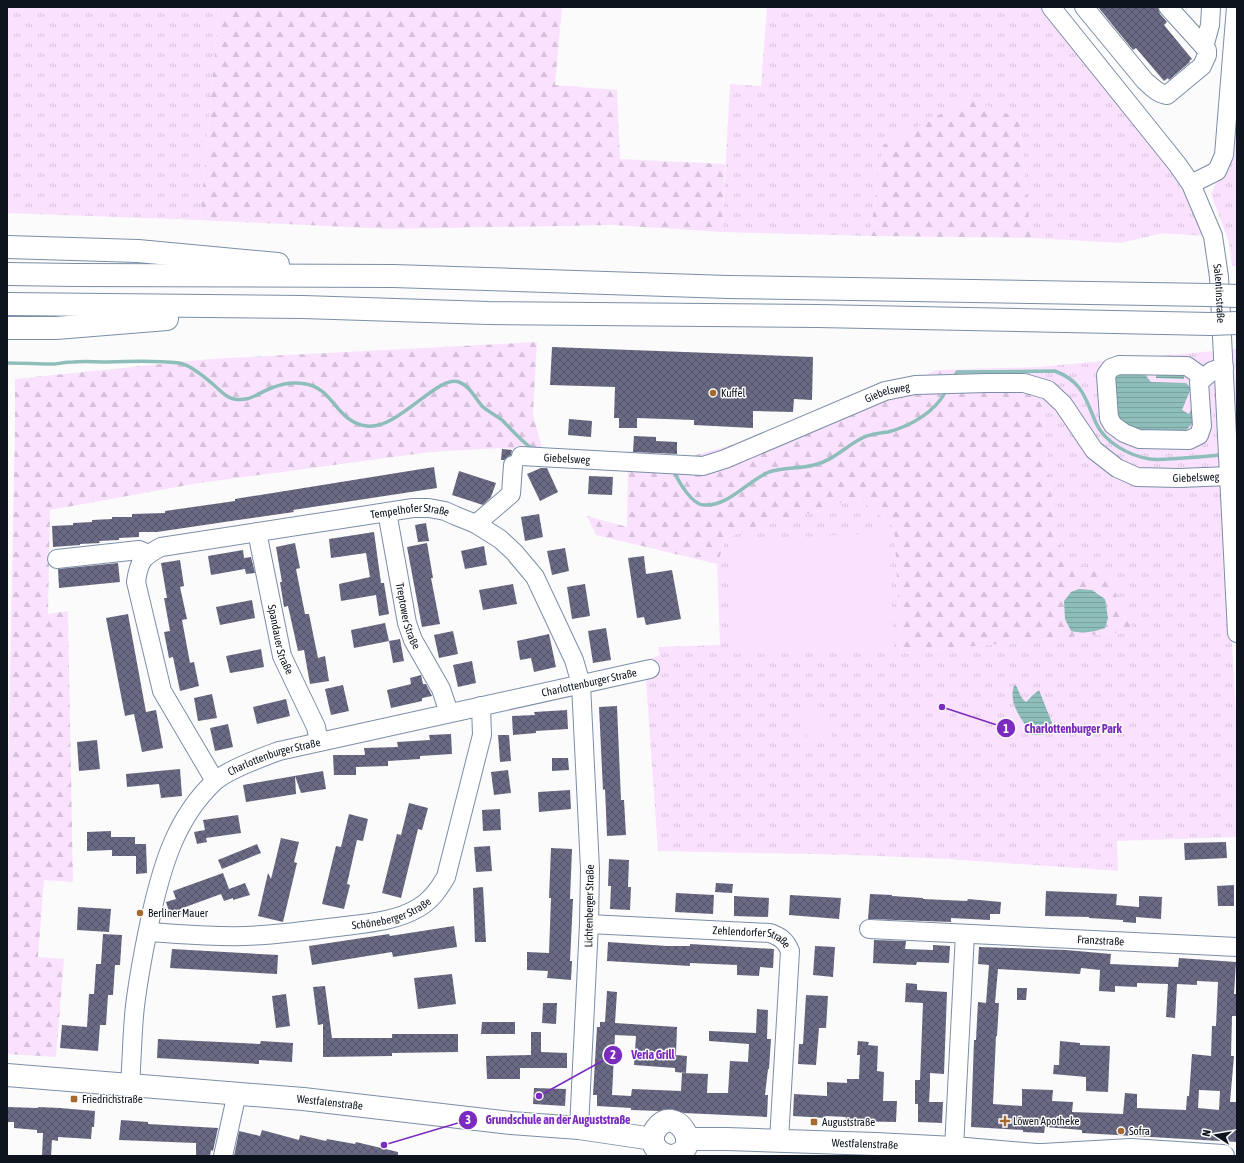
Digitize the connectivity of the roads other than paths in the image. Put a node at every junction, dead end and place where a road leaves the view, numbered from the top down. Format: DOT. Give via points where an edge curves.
graph roads {
  1 [pos="1051,7"];
  2 [pos="1084,7"];
  3 [pos="1168,7"];
  4 [pos="1211,7"];
  5 [pos="1236,7"];
  6 [pos="1233,43"];
  7 [pos="1204,47"];
  8 [pos="1191,184"];
  9 [pos="7,247"];
  10 [pos="7,274"];
  11 [pos="393,276"];
  12 [pos="1237,296"];
  13 [pos="7,304"];
  14 [pos="303,307"];
  15 [pos="1237,323"];
  16 [pos="7,328"];
  17 [pos="1224,367"];
  18 [pos="1204,378"];
  19 [pos="1230,476"];
  20 [pos="387,512"];
  21 [pos="476,524"];
  22 [pos="257,532"];
  23 [pos="148,554"];
  24 [pos="57,559"];
  25 [pos="1237,633"];
  26 [pos="650,669"];
  27 [pos="582,684"];
  28 [pos="481,706"];
  29 [pos="449,713"];
  30 [pos="319,742"];
  31 [pos="214,782"];
  32 [pos="589,924"];
  33 [pos="869,929"];
  34 [pos="148,932"];
  35 [pos="965,934"];
  36 [pos="1237,947"];
  37 [pos="7,1075"];
  38 [pos="130,1085"];
  39 [pos="237,1093"];
  40 [pos="579,1128"];
  41 [pos="652,1139"];
  42 [pos="687,1139"];
  43 [pos="778,1140"];
  44 [pos="954,1148"];
  45 [pos="1045,1155"];
  46 [pos="223,1156"];
  47 [pos="671,1156"];
  48 [pos="1223,1156"];
  1 -- 8 [label="street, Salentinstraße"];
  2 -- 7 [label="street" via="1145,81 1163,95 1172,92 1202,66 1207,55"];
  3 -- 7 [label="street"];
  4 -- 7 [label="street" via="1210,25"];
  5 -- 6 [label="street"];
  6 -- 7 [label="street" via="1219,42"];
  6 -- 8 [label="street" via="1224,155 1217,171"];
  8 -- 17 [label="street, Salentinstraße" via="1214,236"];
  9 -- 11 [label="main road" via="138,251"];
  10 -- 11 [label="main road"];
  11 -- 12 [label="main road, bridge" via="728,287"];
  13 -- 14 [label="main road"];
  14 -- 15 [label="main road, bridge" via="488,313"];
  14 -- 16 [label="main road" via="249,316 143,320 56,328"];
  17 -- 18 [label="street" via="1212,370"];
  17 -- 19 [label="street, Salentinstraße"];
  18 -- 18 [label="street" via="1187,366 1119,365 1111,368 1106,375 1109,418 1113,425 1124,433 1138,439 1189,440 1199,435 1202,426 1199,382"];
  19 -- 21 [label="street, Giebelsweg" via="1137,476 1117,468 1094,450 1063,404 1048,390 1024,384 915,386 885,390 725,459 703,466 517,461 511,494"];
  19 -- 25 [label="street, Salentinstraße"];
  20 -- 21 [label="street, Tempelhofer Straße" via="429,508 445,511"];
  20 -- 22 [label="street, Tempelhofer Straße"];
  20 -- 29 [label="street, Treptower Straße" via="407,623 413,640 442,689"];
  21 -- 27 [label="street, Tempelhofer Straße" via="500,538 535,577 574,660"];
  22 -- 23 [label="street, Tempelhofer Straße" via="161,547"];
  22 -- 30 [label="street, Spandauer Straße" via="282,656 316,727"];
  23 -- 24 [label="street" via="139,550"];
  23 -- 31 [label="street" via="139,566 136,582 162,692"];
  26 -- 27 [label="street, Charlottenburger Straße"];
  27 -- 28 [label="street, Charlottenburger Straße"];
  27 -- 32 [label="street, Lichtenberger Straße" via="590,869"];
  28 -- 29 [label="street, Charlottenburger Straße"];
  28 -- 34 [label="street, Schöneberger Straße" via="482,735 446,877 431,899 420,908 387,920 291,933 220,936"];
  29 -- 30 [label="street, Charlottenburger Straße"];
  30 -- 31 [label="street, Charlottenburger Straße" via="279,751 251,762"];
  31 -- 34 [label="street, Charlottenburger Straße" via="195,802 167,854"];
  32 -- 40 [label="street, Lichtenberger Straße"];
  32 -- 43 [label="street, Zehlendorfer Straße" via="770,933 787,943 790,951"];
  33 -- 35 [label="street, Franzstraße"];
  34 -- 38 [label="street, Charlottenburger Straße" via="135,1008"];
  35 -- 36 [label="street, Franzstraße"];
  35 -- 44 [label="street"];
  37 -- 38 [label="main road, Westfalenstraße"];
  38 -- 39 [label="main road, Westfalenstraße"];
  39 -- 40 [label="main road, Westfalenstraße"];
  39 -- 46 [label="street"];
  40 -- 41 [label="main road, Westfalenstraße"];
  41 -- 42 [label="main road" via="660,1125 670,1121 681,1125"];
  41 -- 47 [label="main road" via="658,1152"];
  42 -- 43 [label="main road, Westfalenstraße"];
  42 -- 47 [label="main road" via="684,1149"];
  43 -- 44 [label="main road, Westfalenstraße"];
  44 -- 45 [label="main road, Westfalenstraße"];
  45 -- 48 [label="main road, Westfalenstraße" via="1131,1150"];
}
